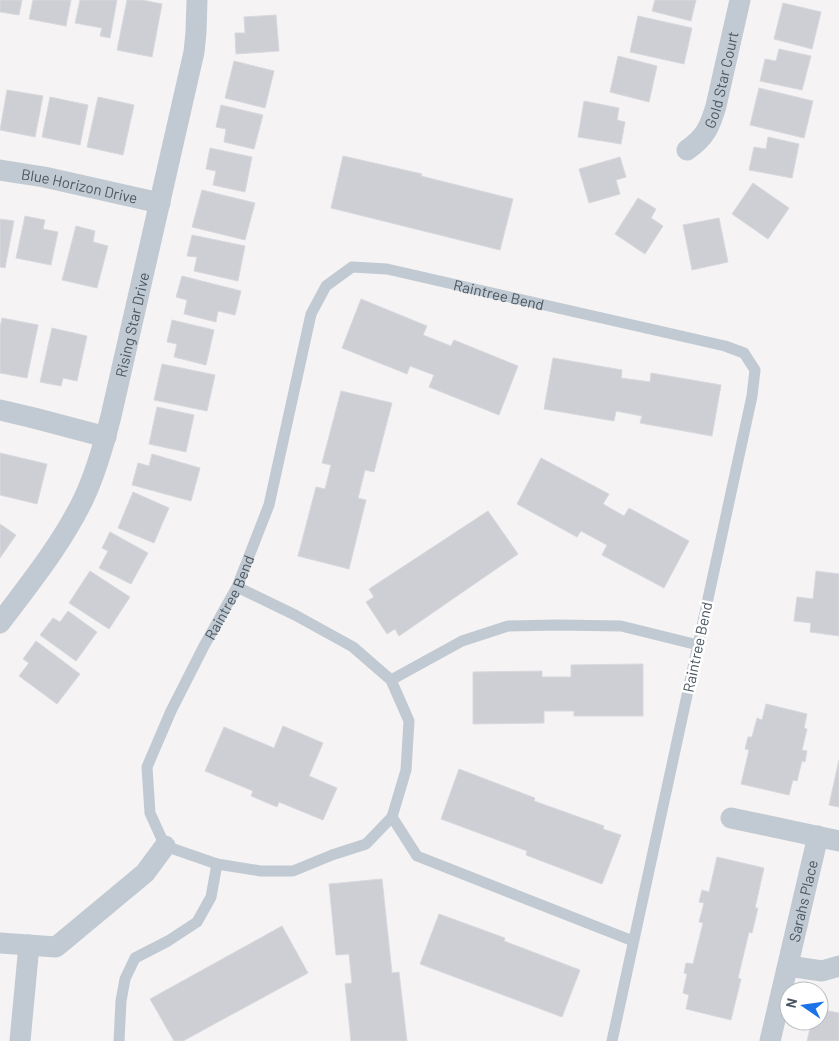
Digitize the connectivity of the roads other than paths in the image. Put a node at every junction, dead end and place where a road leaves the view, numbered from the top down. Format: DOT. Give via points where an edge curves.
graph roads {
  1 [pos="197,0"];
  2 [pos="740,0"];
  3 [pos="688,150"];
  4 [pos="0,170"];
  5 [pos="160,203"];
  6 [pos="0,410"];
  7 [pos="106,437"];
  8 [pos="237,587"];
  9 [pos="0,623"];
  10 [pos="698,645"];
  11 [pos="391,680"];
  12 [pos="392,817"];
  13 [pos="731,818"];
  14 [pos="818,836"];
  15 [pos="839,841"];
  16 [pos="165,846"];
  17 [pos="217,864"];
  18 [pos="633,941"];
  19 [pos="0,943"];
  20 [pos="29,945"];
  21 [pos="788,966"];
  22 [pos="839,966"];
  23 [pos="20,1041"];
  24 [pos="119,1041"];
  25 [pos="612,1041"];
  26 [pos="770,1041"];
  1 -- 5 [label="street, Rising Star Drive" via="194,52"];
  2 -- 3 [label="street, Gold Star Court" via="712,120 698,143"];
  4 -- 5 [label="street, Blue Horizon Drive"];
  5 -- 7 [label="street, Rising Star Drive"];
  6 -- 7 [label="street"];
  7 -- 9 [label="street, Rising Star Drive" via="93,476 73,519 51,556"];
  8 -- 10 [label="lane, Raintree Bend" via="269,504 312,314 326,286 352,267 387,269 744,353 755,370 752,396"];
  8 -- 11 [label="lane" via="295,614 353,647"];
  8 -- 16 [label="lane, Raintree Bend" via="171,711 147,767 150,813"];
  10 -- 11 [label="lane" via="622,626 508,626 462,640"];
  10 -- 18 [label="lane, Raintree Bend"];
  11 -- 12 [label="lane" via="409,721 406,770"];
  12 -- 17 [label="lane" via="366,844 294,871 261,871"];
  12 -- 18 [label="lane" via="417,856"];
  13 -- 14 [label="street"];
  14 -- 15 [label="street"];
  14 -- 21 [label="street, Sarahs Place"];
  16 -- 17 [label="lane"];
  16 -- 20 [label="street" via="145,874 56,947"];
  17 -- 24 [label="lane" via="211,897 198,922 135,958 125,979"];
  18 -- 25 [label="lane, Raintree Bend"];
  19 -- 20 [label="street"];
  20 -- 23 [label="street"];
  21 -- 22 [label="street" via="822,970"];
  21 -- 26 [label="street, Sarahs Place"];
}
